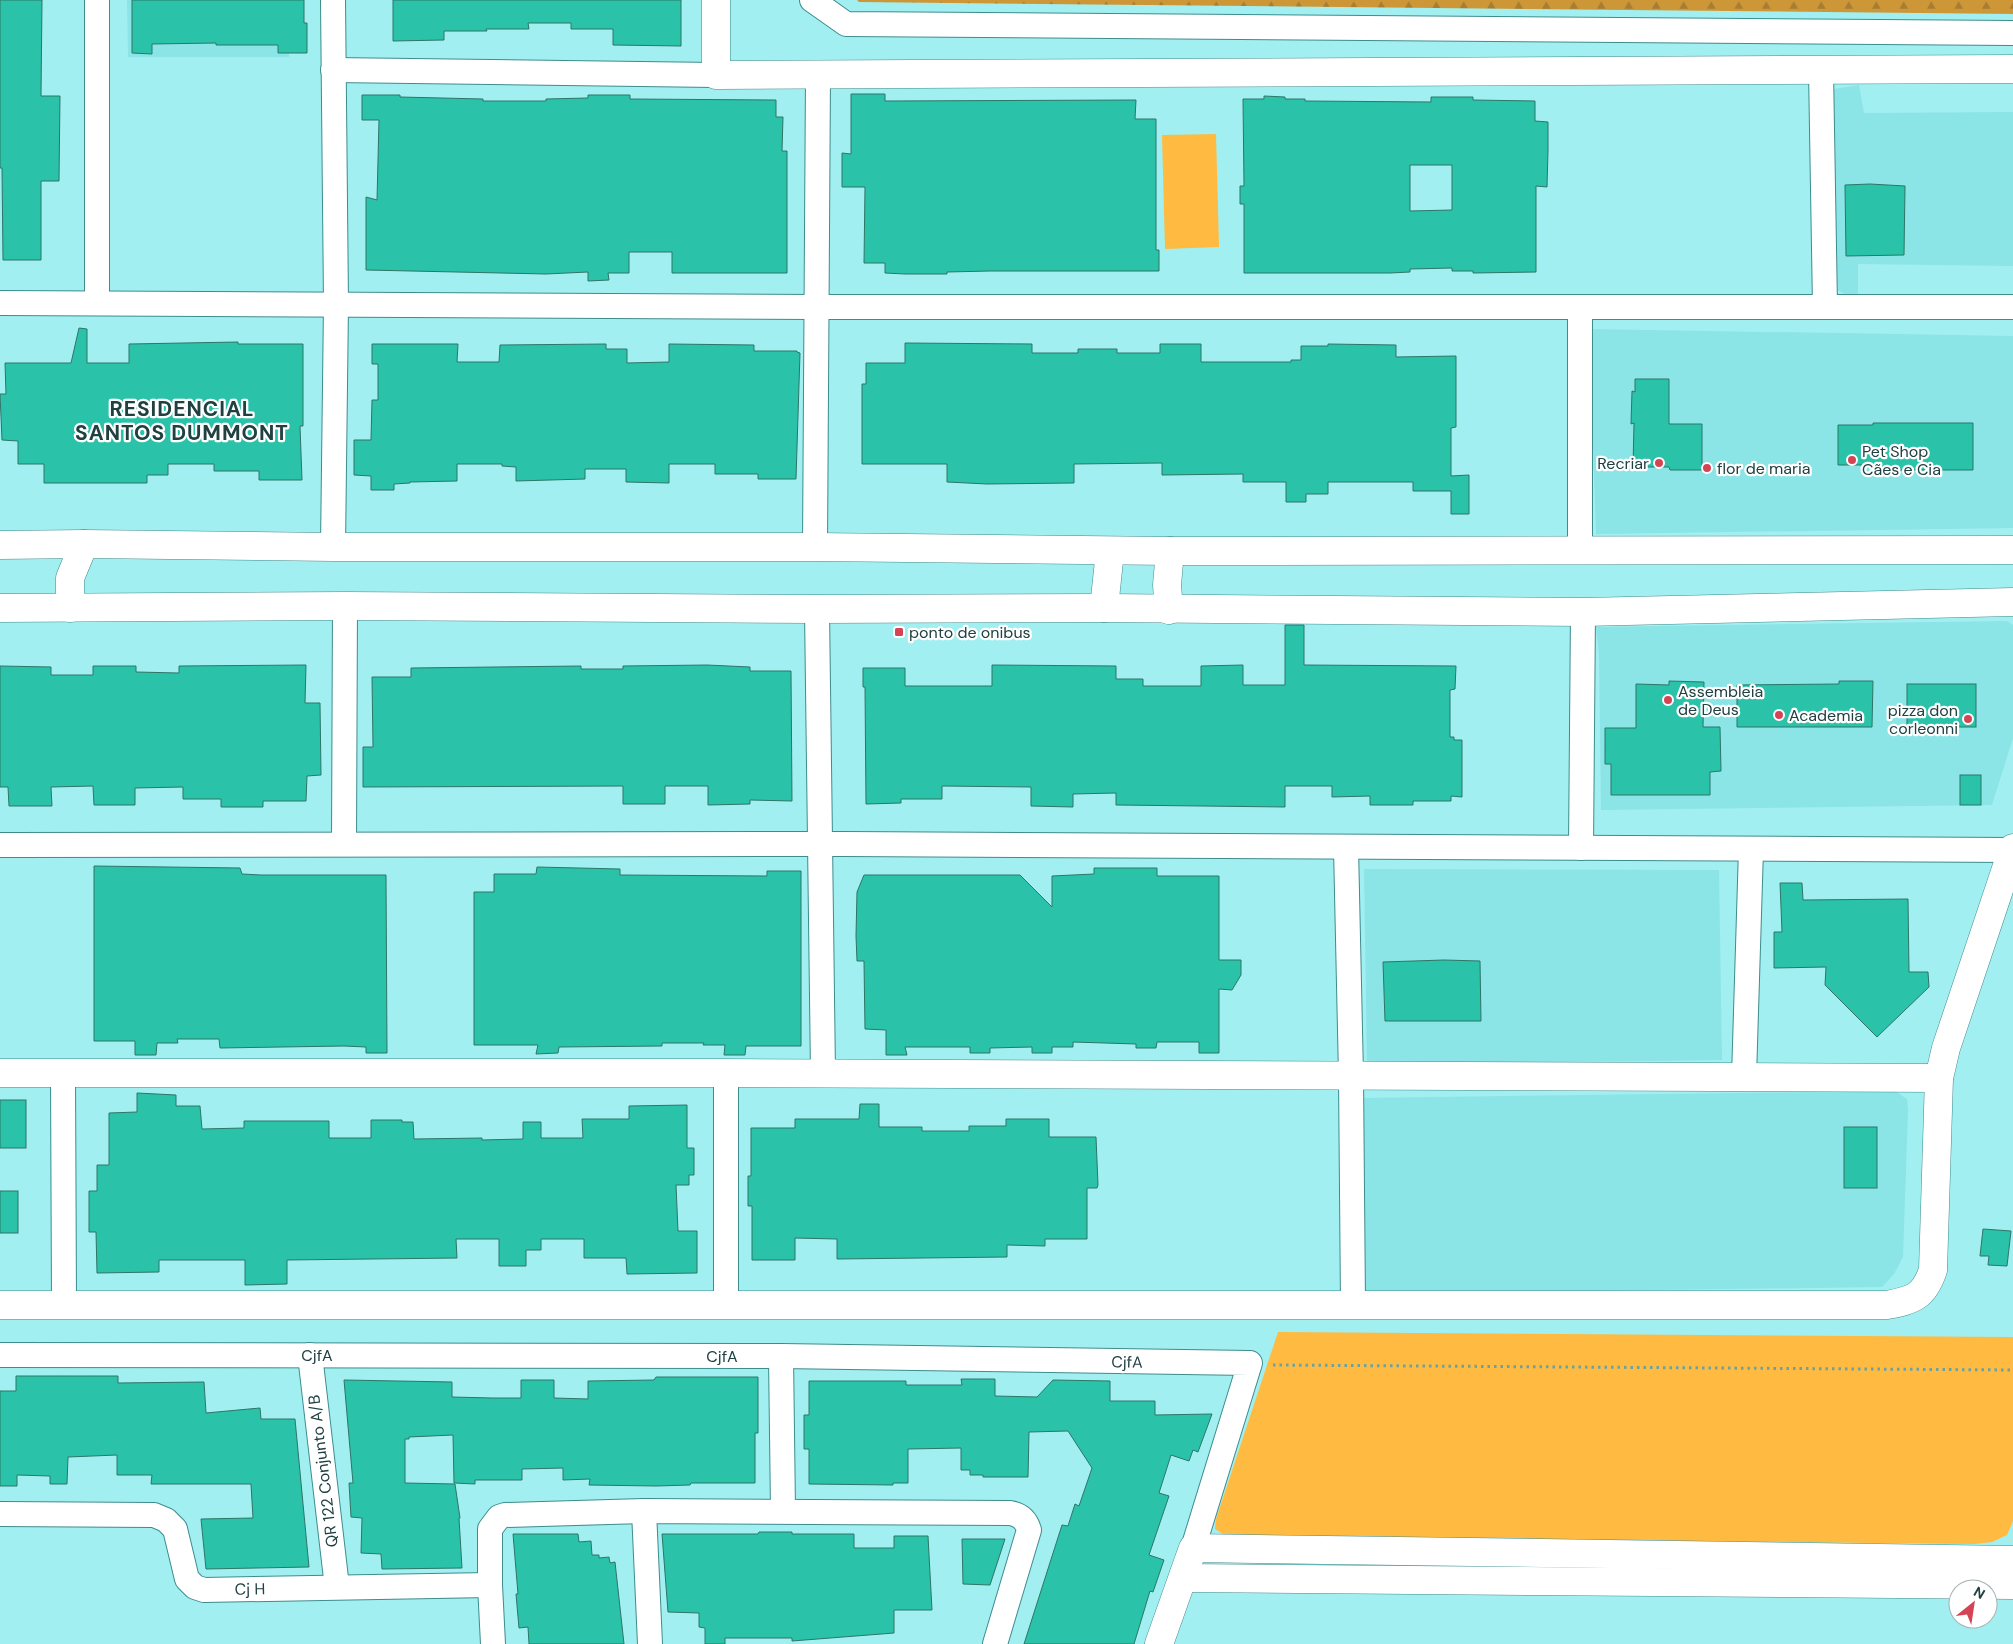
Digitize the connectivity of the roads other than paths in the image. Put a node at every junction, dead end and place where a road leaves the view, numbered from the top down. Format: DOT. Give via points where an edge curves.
graph roads {
  1 [pos="97,0"];
  2 [pos="333,0"];
  3 [pos="716,0"];
  4 [pos="812,0"];
  5 [pos="2013,33"];
  6 [pos="2013,69"];
  7 [pos="333,70"];
  8 [pos="1821,70"];
  9 [pos="716,75"];
  10 [pos="818,75"];
  11 [pos="97,302"];
  12 [pos="0,303"];
  13 [pos="336,304"];
  14 [pos="816,307"];
  15 [pos="1825,307"];
  16 [pos="2013,307"];
  17 [pos="1580,308"];
  18 [pos="84,544"];
  19 [pos="0,545"];
  20 [pos="333,547"];
  21 [pos="815,547"];
  22 [pos="1580,550"];
  23 [pos="2013,550"];
  24 [pos="1110,551"];
  25 [pos="1170,551"];
  26 [pos="2013,602"];
  27 [pos="345,606"];
  28 [pos="0,608"];
  29 [pos="70,608"];
  30 [pos="1104,608"];
  31 [pos="817,609"];
  32 [pos="1169,610"];
  33 [pos="1584,612"];
  34 [pos="344,844"];
  35 [pos="0,845"];
  36 [pos="820,845"];
  37 [pos="1346,847"];
  38 [pos="1581,848"];
  39 [pos="1751,849"];
  40 [pos="2013,849"];
  41 [pos="0,1073"];
  42 [pos="726,1073"];
  43 [pos="63,1074"];
  44 [pos="823,1074"];
  45 [pos="1351,1076"];
  46 [pos="1744,1077"];
  47 [pos="1939,1078"];
  48 [pos="64,1304"];
  49 [pos="0,1305"];
  50 [pos="726,1305"];
  51 [pos="1353,1305"];
  52 [pos="0,1355"];
  53 [pos="310,1355"];
  54 [pos="780,1356"];
  55 [pos="644,1511"];
  56 [pos="783,1511"];
  57 [pos="0,1514"];
  58 [pos="1193,1548"];
  59 [pos="2013,1560"];
  60 [pos="1183,1578"];
  61 [pos="490,1585"];
  62 [pos="2013,1585"];
  63 [pos="337,1587"];
  64 [pos="494,1644"];
  65 [pos="650,1644"];
  66 [pos="994,1644"];
  67 [pos="1159,1644"];
  1 -- 11 [label="street"];
  2 -- 7 [label="street"];
  3 -- 9 [label="street"];
  4 -- 5 [label="street" via="846,24"];
  6 -- 8 [label="street"];
  7 -- 9 [label="street"];
  7 -- 13 [label="street"];
  8 -- 10 [label="street"];
  8 -- 15 [label="street"];
  9 -- 10 [label="street"];
  10 -- 14 [label="street"];
  11 -- 12 [label="street"];
  11 -- 13 [label="street"];
  13 -- 14 [label="street"];
  13 -- 20 [label="street"];
  14 -- 17 [label="street"];
  14 -- 21 [label="street"];
  15 -- 16 [label="street"];
  15 -- 17 [label="street"];
  17 -- 22 [label="street"];
  18 -- 19 [label="street"];
  18 -- 20 [label="street"];
  18 -- 29 [label="street" via="70,578"];
  20 -- 21 [label="street"];
  21 -- 24 [label="street"];
  22 -- 23 [label="street"];
  22 -- 25 [label="street"];
  24 -- 25 [label="street"];
  24 -- 30 [label="street"];
  25 -- 32 [label="street"];
  26 -- 33 [label="street"];
  27 -- 29 [label="street"];
  27 -- 31 [label="street"];
  27 -- 34 [label="street"];
  28 -- 29 [label="street"];
  30 -- 31 [label="street"];
  30 -- 32 [label="street"];
  31 -- 36 [label="street"];
  32 -- 33 [label="street"];
  33 -- 38 [label="street"];
  34 -- 35 [label="street"];
  34 -- 36 [label="street"];
  36 -- 37 [label="street"];
  36 -- 44 [label="street"];
  37 -- 38 [label="street"];
  37 -- 45 [label="street"];
  38 -- 39 [label="street"];
  39 -- 40 [label="street"];
  39 -- 46 [label="street"];
  40 -- 47 [label="street" via="1958,1009"];
  41 -- 43 [label="street"];
  42 -- 43 [label="street"];
  42 -- 44 [label="street"];
  42 -- 50 [label="street"];
  43 -- 48 [label="street"];
  44 -- 45 [label="street"];
  45 -- 46 [label="street"];
  45 -- 51 [label="street"];
  46 -- 47 [label="street"];
  47 -- 51 [label="street" via="1933,1270 1921,1294 1907,1301 1887,1305"];
  48 -- 49 [label="street"];
  48 -- 50 [label="street"];
  50 -- 51 [label="street"];
  52 -- 53 [label="street, CjfA"];
  53 -- 54 [label="street, CjfA"];
  53 -- 63 [label="street, QR 122 Conjunto A/B"];
  54 -- 56 [label="street"];
  54 -- 58 [label="street, CjfA" via="1250,1363"];
  55 -- 56 [label="street"];
  55 -- 61 [label="street" via="499,1517 490,1530"];
  55 -- 65 [label="street"];
  56 -- 66 [label="street" via="1018,1515 1029,1530"];
  57 -- 63 [label="street, Cj H" via="154,1515 166,1520 175,1530 187,1579 195,1588"];
  58 -- 59 [label="street"];
  58 -- 60 [label="street"];
  60 -- 62 [label="street"];
  60 -- 67 [label="street"];
  61 -- 63 [label="street, Cj H"];
  61 -- 64 [label="street"];
}
